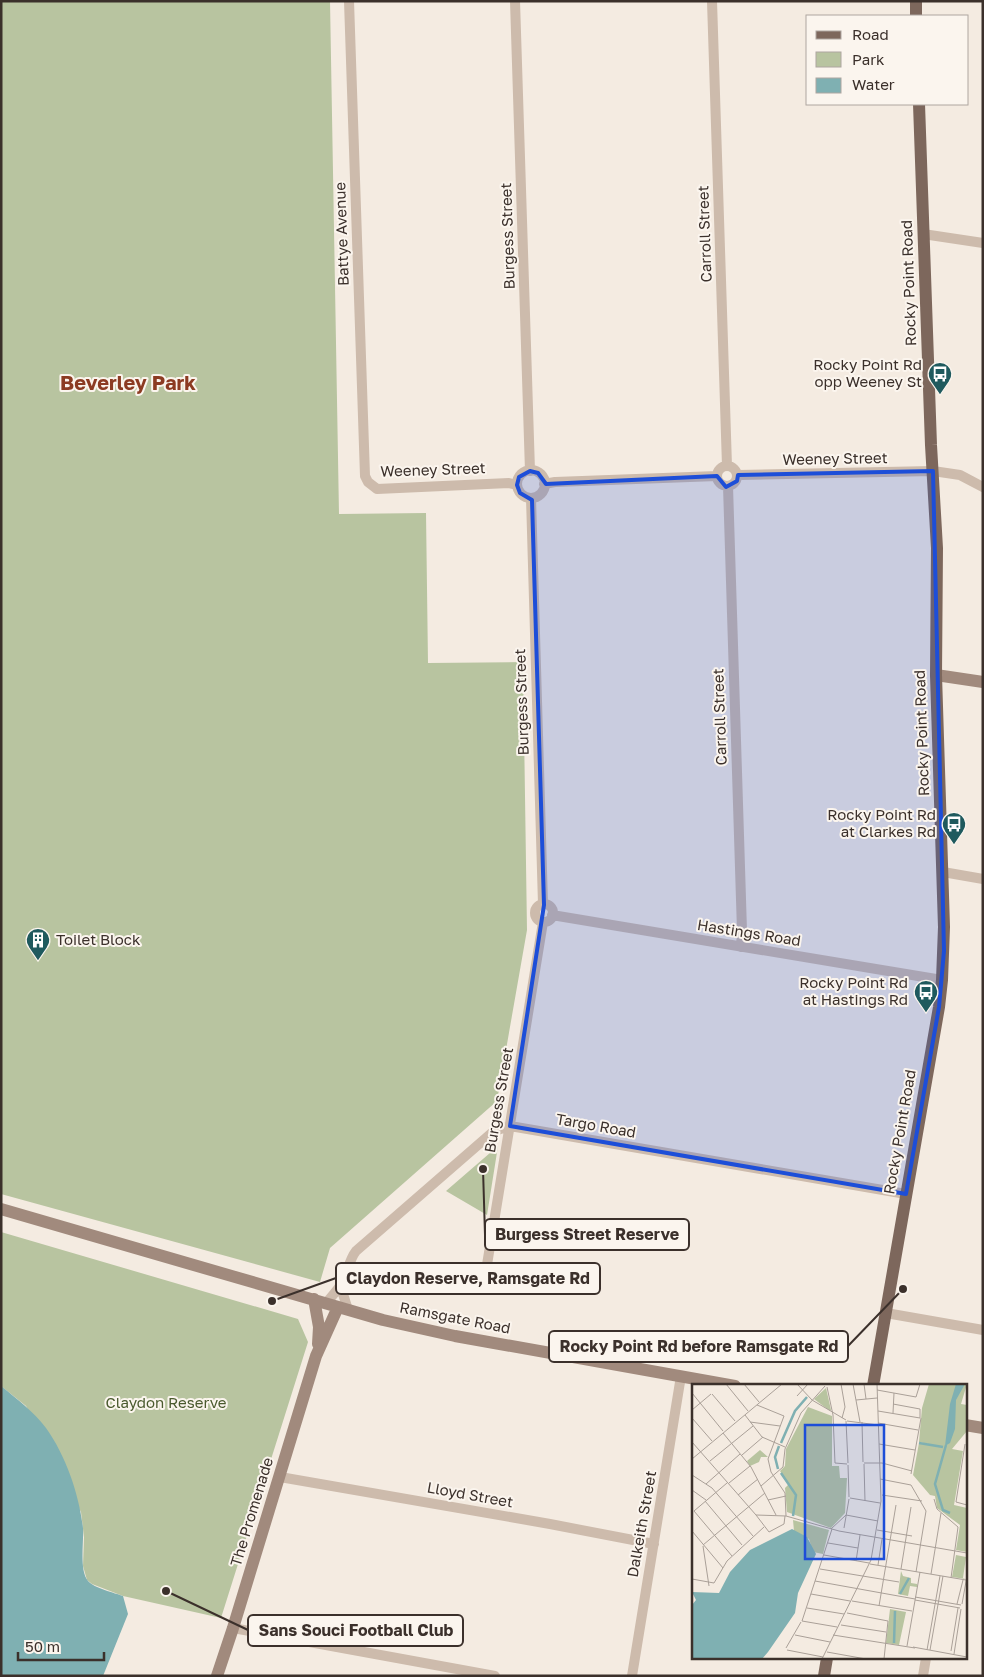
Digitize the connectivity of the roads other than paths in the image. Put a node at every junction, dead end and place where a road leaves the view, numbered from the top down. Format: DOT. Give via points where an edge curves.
graph roads {
  1 [pos="349,1"];
  2 [pos="515,1"];
  3 [pos="712,1"];
  4 [pos="916,1"];
  5 [pos="916,15"];
  6 [pos="919,105"];
  7 [pos="923,234"];
  8 [pos="983,244"];
  9 [pos="365,466"];
  10 [pos="727,466"];
  11 [pos="530,470"];
  12 [pos="932,471"];
  13 [pos="738,475"];
  14 [pos="717,476"];
  15 [pos="544,484"];
  16 [pos="517,485"];
  17 [pos="728,486"];
  18 [pos="983,486"];
  19 [pos="532,498"];
  20 [pos="936,675"];
  21 [pos="983,682"];
  22 [pos="942,872"];
  23 [pos="983,879"];
  24 [pos="543,904"];
  25 [pos="552,915"];
  26 [pos="543,922"];
  27 [pos="741,947"];
  28 [pos="942,980"];
  29 [pos="510,1126"];
  30 [pos="906,1194"];
  31 [pos="1,1209"];
  32 [pos="343,1281"];
  33 [pos="484,1283"];
  34 [pos="331,1305"];
  35 [pos="886,1314"];
  36 [pos="983,1330"];
  37 [pos="316,1356"];
  38 [pos="681,1376"];
  39 [pos="725,1384"];
  40 [pos="874,1384"];
  41 [pos="966,1425"];
  42 [pos="983,1428"];
  43 [pos="280,1477"];
  44 [pos="654,1544"];
  45 [pos="233,1628"];
  46 [pos="827,1660"];
  47 [pos="926,1660"];
  48 [pos="217,1676"];
  49 [pos="495,1676"];
  50 [pos="632,1676"];
  51 [pos="824,1676"];
  52 [pos="923,1676"];
  1 -- 9 [label="street, Battye Avenue"];
  2 -- 11 [label="street, Burgess Street"];
  3 -- 10 [label="street, Carroll Street"];
  4 -- 5 [label="main road"];
  6 -- 7 [label="main road, Rocky Point Road"];
  7 -- 8 [label="street"];
  7 -- 12 [label="main road, Rocky Point Road"];
  9 -- 16 [label="street, Weeney Street" via="368,482 377,489"];
  10 -- 13 [label="street" via="734,468"];
  10 -- 14 [label="street" via="720,469"];
  11 -- 15 [label="street" via="542,476"];
  11 -- 16 [label="street" via="522,473"];
  12 -- 13 [label="street, Weeney Street"];
  12 -- 18 [label="street, Weeney Street" via="960,475"];
  12 -- 20 [label="main road, Rocky Point Road" via="937,548"];
  13 -- 17 [label="street" via="735,483"];
  14 -- 15 [label="street"];
  14 -- 17 [label="street" via="720,483"];
  15 -- 19 [label="street" via="542,492"];
  16 -- 19 [label="street" via="523,496"];
  17 -- 27 [label="street, Carroll Street"];
  19 -- 24 [label="street, Burgess Street"];
  20 -- 21 [label="main road"];
  20 -- 22 [label="main road, Rocky Point Road"];
  22 -- 23 [label="street"];
  22 -- 28 [label="main road, Rocky Point Road"];
  24 -- 25 [label="street" via="550,907"];
  24 -- 26 [label="street" via="536,908 535,914"];
  25 -- 26 [label="street"];
  25 -- 27 [label="street, Hastings Road"];
  26 -- 29 [label="street, Burgess Street"];
  27 -- 28 [label="street, Hastings Road"];
  28 -- 30 [label="main road, Rocky Point Road"];
  29 -- 30 [label="street, Targo Road"];
  29 -- 32 [label="street" via="494,1131 356,1251"];
  29 -- 33 [label="street, Burgess Street"];
  30 -- 35 [label="main road, Rocky Point Road"];
  31 -- 34 [label="main road, Ramsgate Road"];
  32 -- 34 [label="street"];
  32 -- 34 [label="street" via="343,1294"];
  34 -- 37 [label="main road, The Promenade"];
  34 -- 37 [label="main road, The Promenade" via="319,1327"];
  34 -- 38 [label="main road, Ramsgate Road" via="455,1336"];
  35 -- 36 [label="street"];
  35 -- 40 [label="main road, Rocky Point Road"];
  37 -- 43 [label="main road, The Promenade"];
  38 -- 39 [label="main road, Ramsgate Road"];
  38 -- 44 [label="street, Dalkeith Street"];
  41 -- 42 [label="main road"];
  43 -- 44 [label="street, Lloyd Street"];
  43 -- 45 [label="main road, The Promenade"];
  44 -- 50 [label="street, Dalkeith Street"];
  45 -- 48 [label="main road, The Promenade"];
  45 -- 49 [label="street"];
  46 -- 51 [label="main road"];
  47 -- 52 [label="street"];
}
